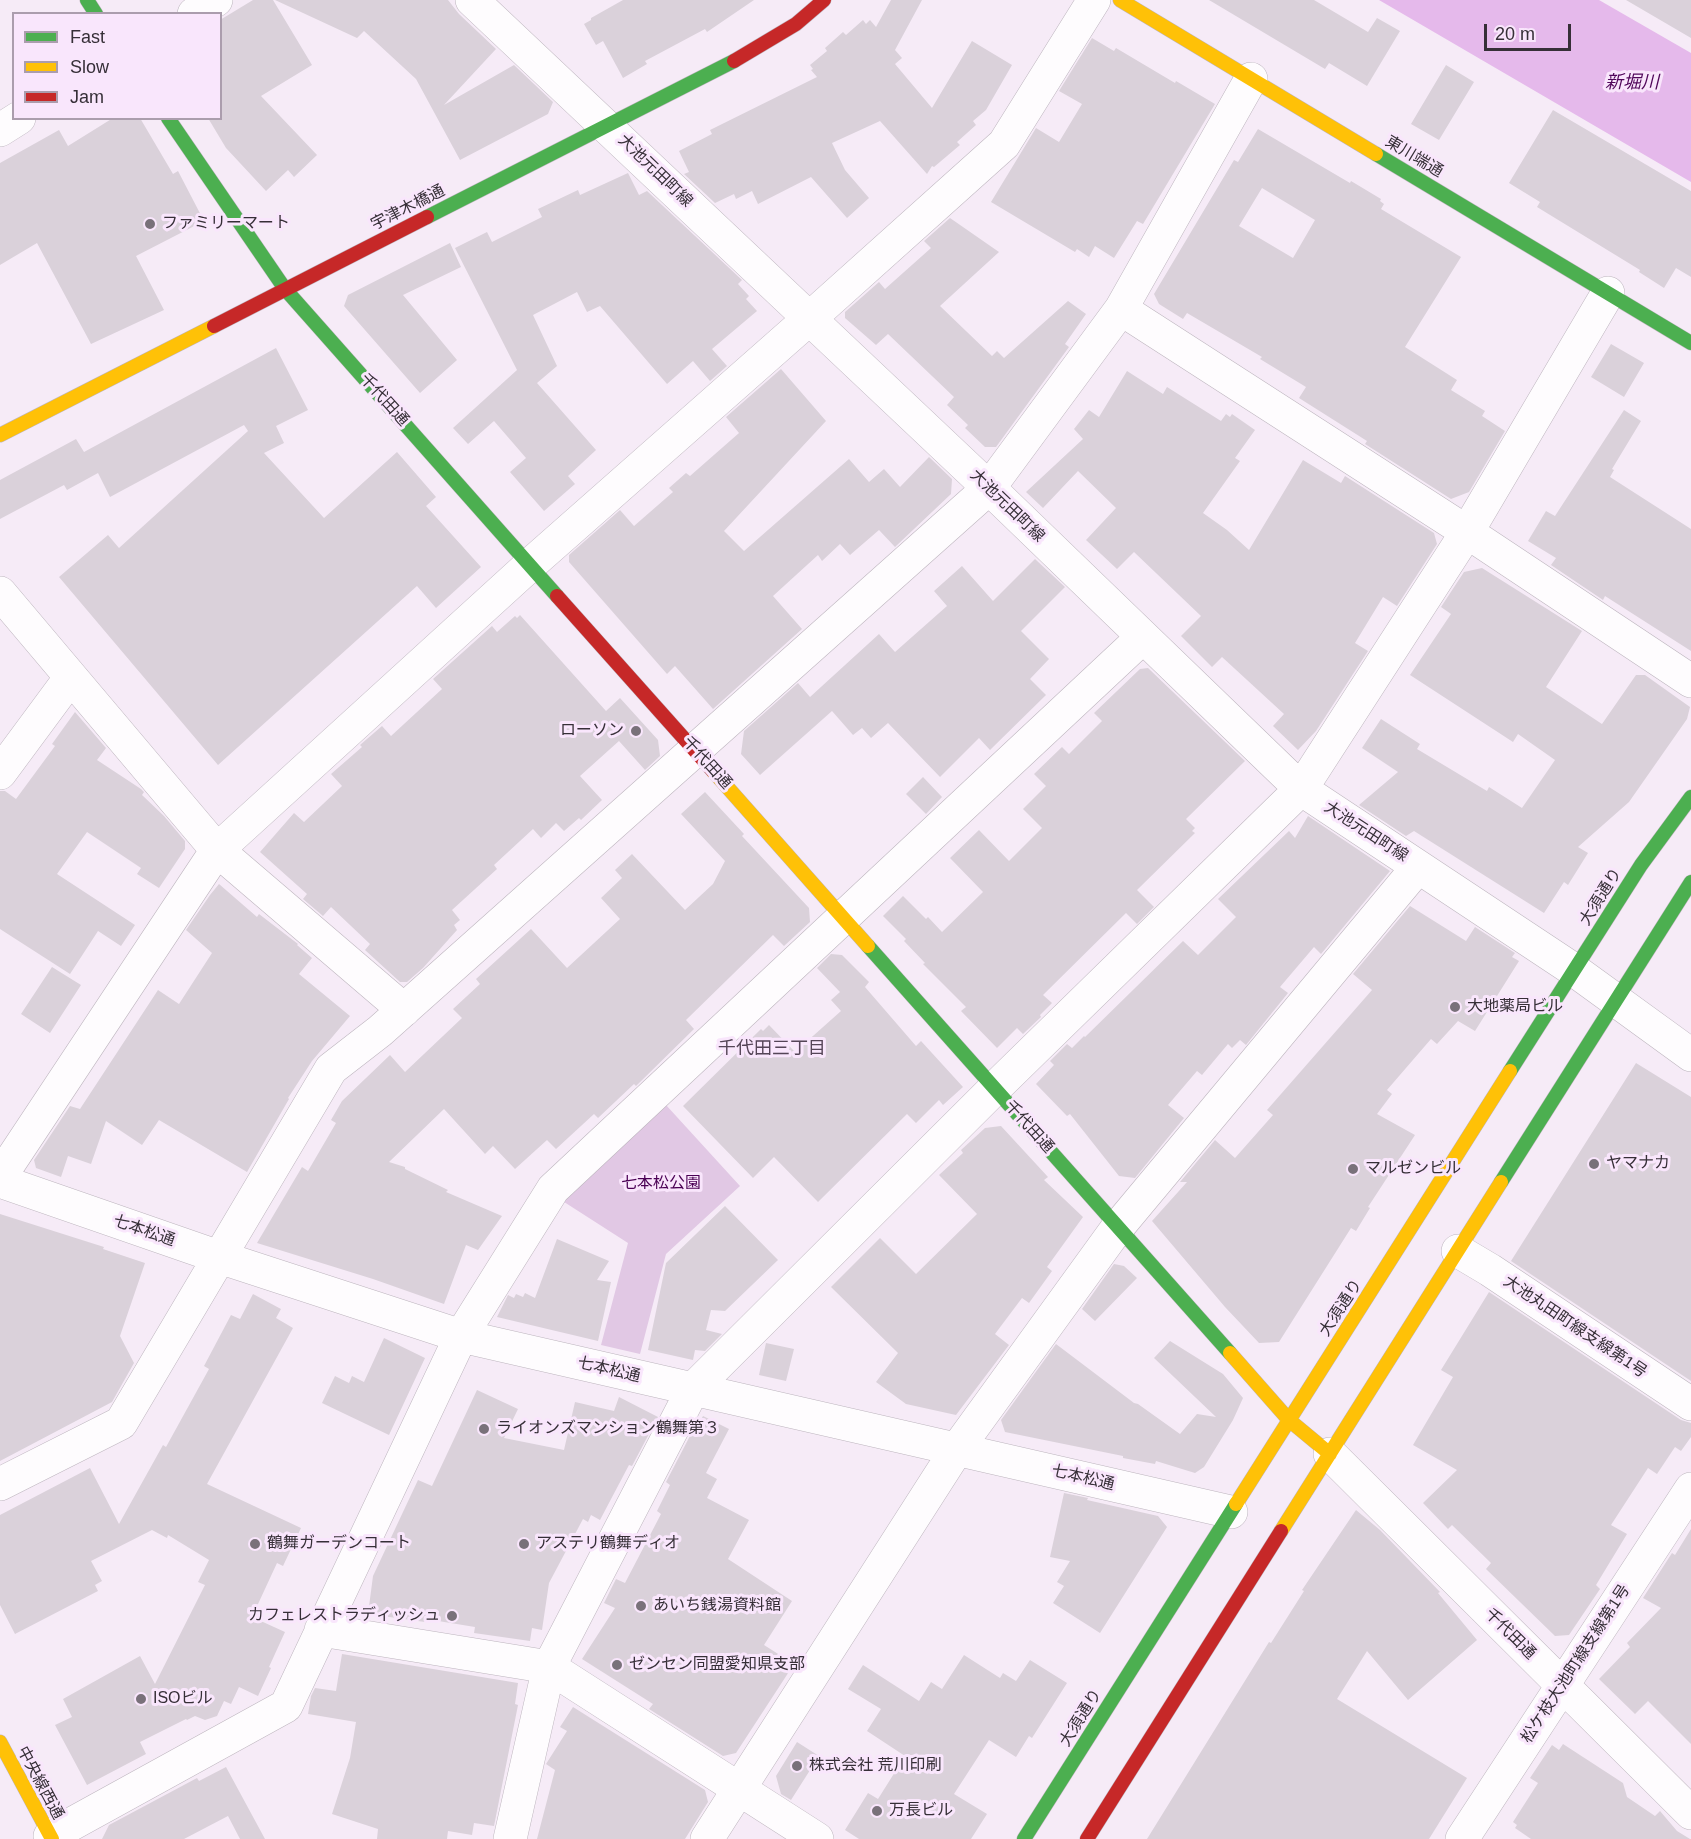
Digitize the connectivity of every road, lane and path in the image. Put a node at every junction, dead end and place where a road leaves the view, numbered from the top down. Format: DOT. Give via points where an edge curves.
graph roads {
  1 [pos="216,0"];
  2 [pos="472,0"];
  3 [pos="824,0"];
  4 [pos="1094,0"];
  5 [pos="1120,0"];
  6 [pos="197,12"];
  7 [pos="1251,79"];
  8 [pos="16,120"];
  9 [pos="169,120"];
  10 [pos="606,125"];
  11 [pos="0,130"];
  12 [pos="285,289"];
  13 [pos="1608,293"];
  14 [pos="1121,309"];
  15 [pos="810,318"];
  16 [pos="1691,343"];
  17 [pos="0,435"];
  18 [pos="989,488"];
  19 [pos="1467,532"];
  20 [pos="531,564"];
  21 [pos="0,593"];
  22 [pos="1143,637"];
  23 [pos="71,677"];
  24 [pos="1691,681"];
  25 [pos="696,750"];
  26 [pos="0,773"];
  27 [pos="1301,789"];
  28 [pos="1691,797"];
  29 [pos="217,850"];
  30 [pos="1419,867"];
  31 [pos="1691,882"];
  32 [pos="843,916"];
  33 [pos="1574,970"];
  34 [pos="1617,999"];
  35 [pos="404,1010"];
  36 [pos="1691,1054"];
  37 [pos="995,1088"];
  38 [pos="0,1179"];
  39 [pos="1118,1227"];
  40 [pos="1458,1251"];
  41 [pos="219,1257"];
  42 [pos="461,1336"];
  43 [pos="693,1389"];
  44 [pos="1691,1404"];
  45 [pos="1289,1420"];
  46 [pos="957,1449"];
  47 [pos="1330,1454"];
  48 [pos="0,1484"];
  49 [pos="1691,1489"];
  50 [pos="1231,1512"];
  51 [pos="321,1630"];
  52 [pos="549,1667"];
  53 [pos="1561,1685"];
  54 [pos="0,1742"];
  55 [pos="739,1789"];
  56 [pos="1691,1813"];
  57 [pos="51,1838"];
  58 [pos="510,1839"];
  59 [pos="707,1839"];
  60 [pos="818,1839"];
  61 [pos="1024,1839"];
  62 [pos="1088,1839"];
  63 [pos="1462,1839"];
  1 -- 6 [label="street"];
  2 -- 10 [label="street, 大池元田町線"];
  3 -- 10 [label="street, 宇津木橋通" via="796,24 739,58"];
  4 -- 15 [label="street" via="1004,144"];
  5 -- 7 [label="street, 東川端通"];
  7 -- 13 [label="street, 東川端通"];
  7 -- 14 [label="street"];
  8 -- 11 [label="street"];
  9 -- 12 [label="street, 千代田通"];
  10 -- 12 [label="street, 宇津木橋通"];
  10 -- 15 [label="street, 大池元田町線"];
  12 -- 17 [label="street, 宇津木橋通"];
  12 -- 20 [label="street, 千代田通"];
  13 -- 16 [label="street, 東川端通"];
  13 -- 19 [label="street"];
  14 -- 18 [label="street"];
  14 -- 19 [label="street"];
  15 -- 18 [label="street, 大池元田町線"];
  15 -- 20 [label="street"];
  18 -- 22 [label="street, 大池元田町線"];
  18 -- 25 [label="street"];
  19 -- 24 [label="street"];
  19 -- 27 [label="street"];
  20 -- 25 [label="street, 千代田通"];
  20 -- 29 [label="street"];
  21 -- 23 [label="street"];
  22 -- 27 [label="street, 大池元田町線"];
  22 -- 32 [label="street"];
  23 -- 26 [label="street"];
  23 -- 29 [label="street"];
  25 -- 32 [label="street, 千代田通"];
  25 -- 35 [label="street"];
  27 -- 30 [label="street, 大池元田町線"];
  27 -- 37 [label="street"];
  28 -- 33 [label="street, 大須通り" via="1641,865"];
  29 -- 35 [label="street"];
  29 -- 38 [label="street"];
  30 -- 33 [label="street, 大池元田町線"];
  30 -- 39 [label="street"];
  31 -- 34 [label="street"];
  32 -- 37 [label="street, 千代田通"];
  32 -- 42 [label="street" via="553,1189"];
  33 -- 34 [label="street, 大池元田町線"];
  33 -- 45 [label="street, 大須通り"];
  34 -- 36 [label="street, 大池元田町線"];
  34 -- 40 [label="street"];
  35 -- 41 [label="street" via="331,1069"];
  37 -- 39 [label="street, 千代田通"];
  37 -- 43 [label="street"];
  38 -- 41 [label="street, 七本松通"];
  39 -- 45 [label="street, 千代田通"];
  39 -- 46 [label="street"];
  40 -- 44 [label="street, 大池丸田町線支線第1号"];
  40 -- 47 [label="street"];
  41 -- 42 [label="street, 七本松通"];
  41 -- 48 [label="street" via="121,1423"];
  42 -- 43 [label="street, 七本松通"];
  42 -- 51 [label="street"];
  43 -- 46 [label="street, 七本松通"];
  43 -- 52 [label="street"];
  45 -- 47 [label="street, 千代田通"];
  45 -- 50 [label="street, 大須通り"];
  46 -- 50 [label="street, 七本松通"];
  46 -- 55 [label="street"];
  47 -- 53 [label="street, 千代田通"];
  47 -- 62 [label="street"];
  49 -- 53 [label="street, 松ケ枝大池町線支線第1号"];
  50 -- 61 [label="street, 大須通り"];
  51 -- 52 [label="street"];
  51 -- 57 [label="street" via="285,1706"];
  52 -- 55 [label="street"];
  52 -- 58 [label="street"];
  53 -- 56 [label="street, 千代田通"];
  53 -- 63 [label="street, 松ケ枝大池町線支線第1号"];
  54 -- 57 [label="street, 中央線西通"];
  55 -- 59 [label="street"];
  55 -- 60 [label="street"];
}
